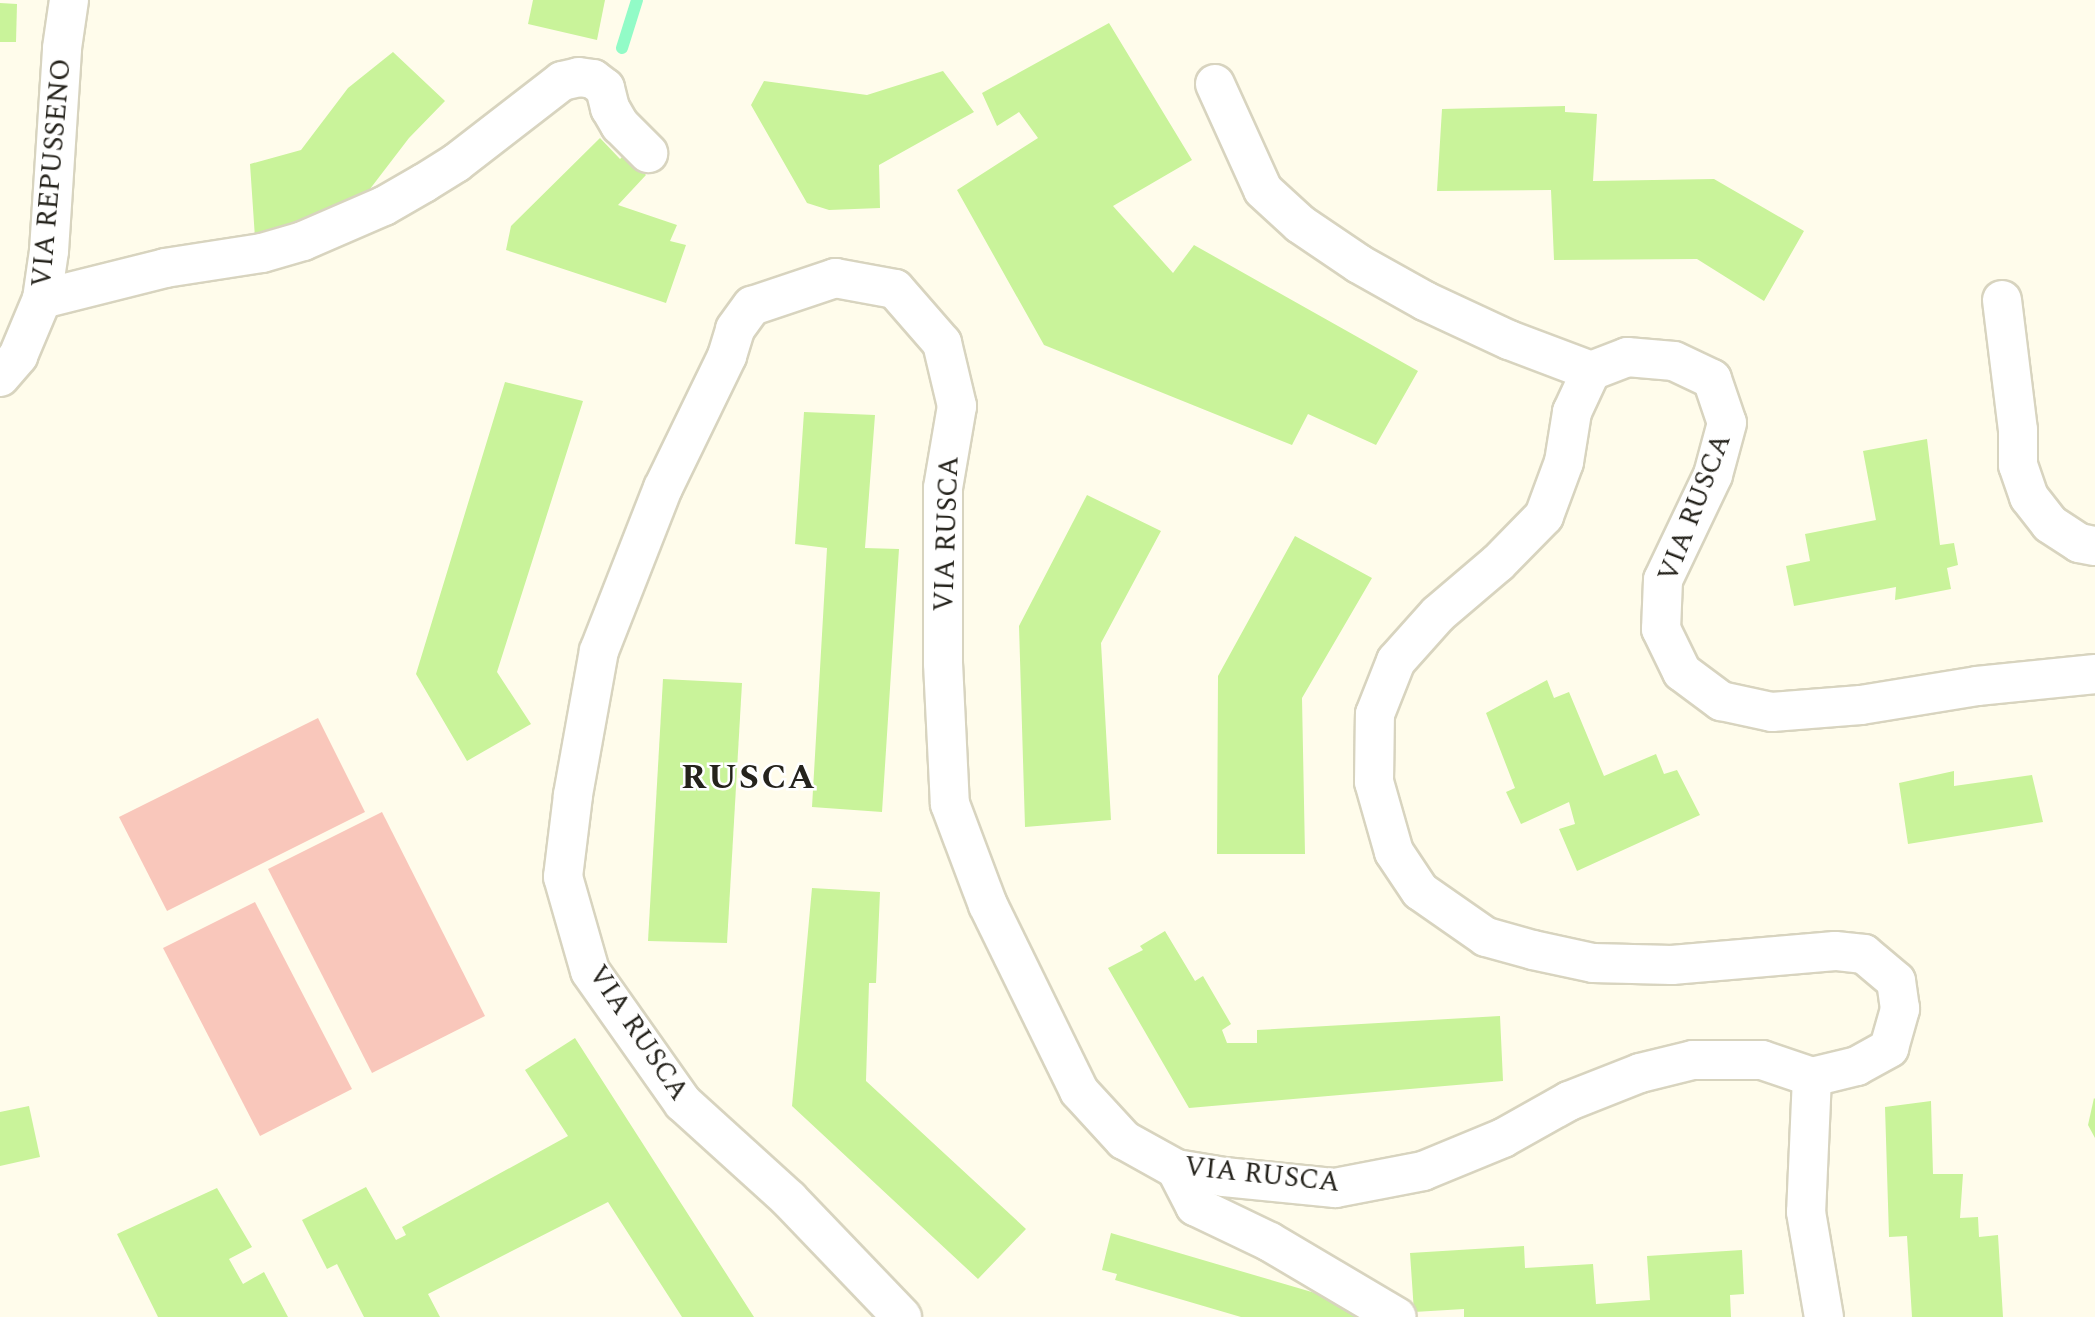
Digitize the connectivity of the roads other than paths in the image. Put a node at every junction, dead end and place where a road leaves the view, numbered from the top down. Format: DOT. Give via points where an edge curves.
graph roads {
  1 [pos="69,0"];
  2 [pos="1215,84"];
  3 [pos="648,153"];
  4 [pos="42,299"];
  5 [pos="2002,300"];
  6 [pos="1591,371"];
  7 [pos="0,377"];
  8 [pos="2095,546"];
  9 [pos="2095,674"];
  10 [pos="1812,1077"];
  11 [pos="1177,1169"];
  12 [pos="902,1317"];
  13 [pos="1396,1317"];
  14 [pos="1824,1317"];
  1 -- 4 [label="street, VIA REPUSSENO"];
  2 -- 6 [label="street" via="1263,190 1300,224 1424,301"];
  3 -- 4 [label="street" via="620,125 605,88 593,79 562,81 456,163 394,200 303,241 262,253 165,268"];
  4 -- 7 [label="street, VIA REPUSSENO" via="18,356"];
  5 -- 8 [label="street" via="2018,464 2029,497 2050,524"];
  6 -- 9 [label="street, VIA RUSCA" via="1627,357 1674,362 1712,379 1727,423 1713,475 1663,580 1661,629 1682,672 1721,701 1772,712"];
  6 -- 10 [label="street" via="1572,412 1564,462 1544,516 1438,614 1396,661 1375,714 1374,782 1380,811 1394,852 1420,891 1486,937 1592,962 1672,965 1835,951 1864,954 1896,981 1900,1009 1889,1048 1857,1066"];
  10 -- 11 [label="street, VIA RUSCA" via="1762,1060 1693,1060 1640,1073 1569,1101 1503,1138 1423,1171 1335,1188"];
  10 -- 14 [label="street" via="1806,1212"];
  11 -- 12 [label="street, VIA RUSCA" via="1124,1140 1079,1091 988,905 950,804 943,663 943,488 957,406 942,343 895,289 835,278 752,306 735,329 727,356 663,488 599,650 563,877 590,971 683,1103 789,1199"];
  11 -- 13 [label="street" via="1195,1206 1270,1242"];
}
